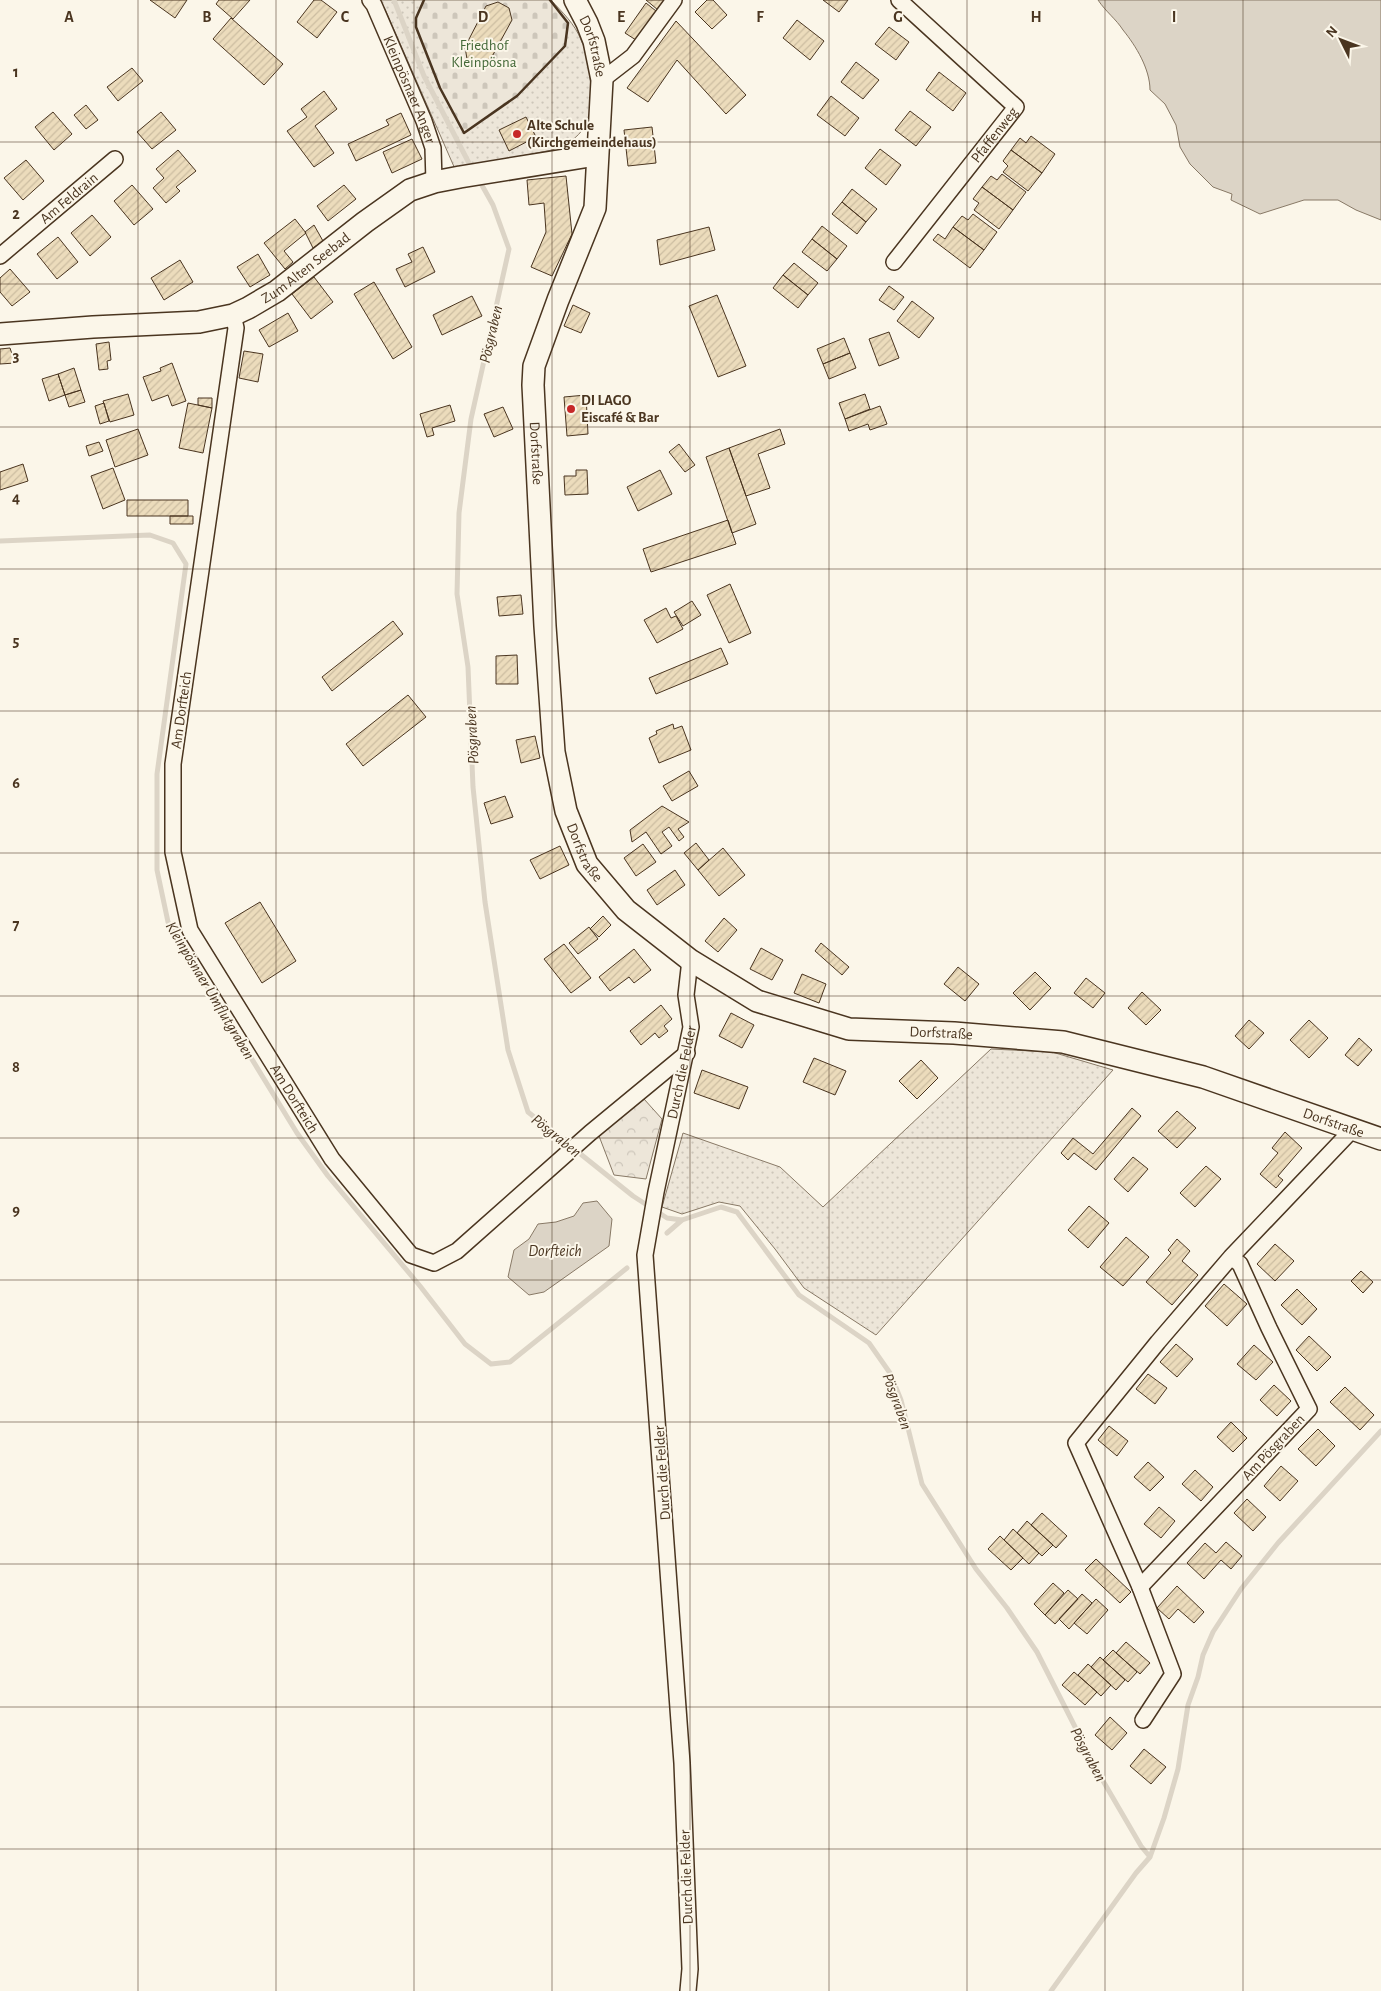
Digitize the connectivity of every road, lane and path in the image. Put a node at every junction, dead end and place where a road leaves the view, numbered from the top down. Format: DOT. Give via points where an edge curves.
graph roads {
  1 [pos="370,0"];
  2 [pos="575,0"];
  3 [pos="674,0"];
  4 [pos="899,0"];
  5 [pos="602,80"];
  6 [pos="596,155"];
  7 [pos="115,159"];
  8 [pos="434,182"];
  9 [pos="0,256"];
  10 [pos="894,262"];
  11 [pos="233,315"];
  12 [pos="0,334"];
  13 [pos="690,960"];
  14 [pos="687,1053"];
  15 [pos="1353,1129"];
  16 [pos="1381,1139"];
  17 [pos="1232,1257"];
  18 [pos="1140,1587"];
  19 [pos="1143,1720"];
  20 [pos="688,1991"];
  1 -- 8 [label="street, Kleinpösnaer Anger" via="424,121 433,148"];
  2 -- 5 [label="street, Dorfstraße" via="594,41"];
  3 -- 5 [label="street" via="633,56"];
  4 -- 10 [label="street, Pfaffenweg" via="1016,107"];
  5 -- 6 [label="street, Dorfstraße"];
  6 -- 8 [label="street, Zum Alten Seebad"];
  6 -- 13 [label="street, Dorfstraße" via="595,208 534,366 543,598 554,752 566,811 587,864 626,910"];
  7 -- 9 [label="street, Am Feldrain"];
  8 -- 11 [label="street, Zum Alten Seebad" via="410,190 277,291"];
  11 -- 12 [label="street, Zum Alten Seebad" via="199,322"];
  11 -- 14 [label="street, Am Dorfteich" via="236,328 173,764 173,852 190,930 332,1159 411,1255 434,1262 457,1252 590,1133"];
  13 -- 14 [label="street, Durch die Felder" via="686,995 691,1027"];
  13 -- 15 [label="street, Dorfstraße" via="757,1001 849,1029 1063,1042 1203,1078"];
  14 -- 20 [label="street, Durch die Felder" via="645,1255 682,1762 690,1969"];
  15 -- 16 [label="street, Dorfstraße"];
  15 -- 17 [label="street"];
  17 -- 18 [label="street" via="1076,1443"];
  17 -- 18 [label="street, Am Pösgraben" via="1240,1264 1309,1409"];
  18 -- 19 [label="street" via="1173,1674"];
}
